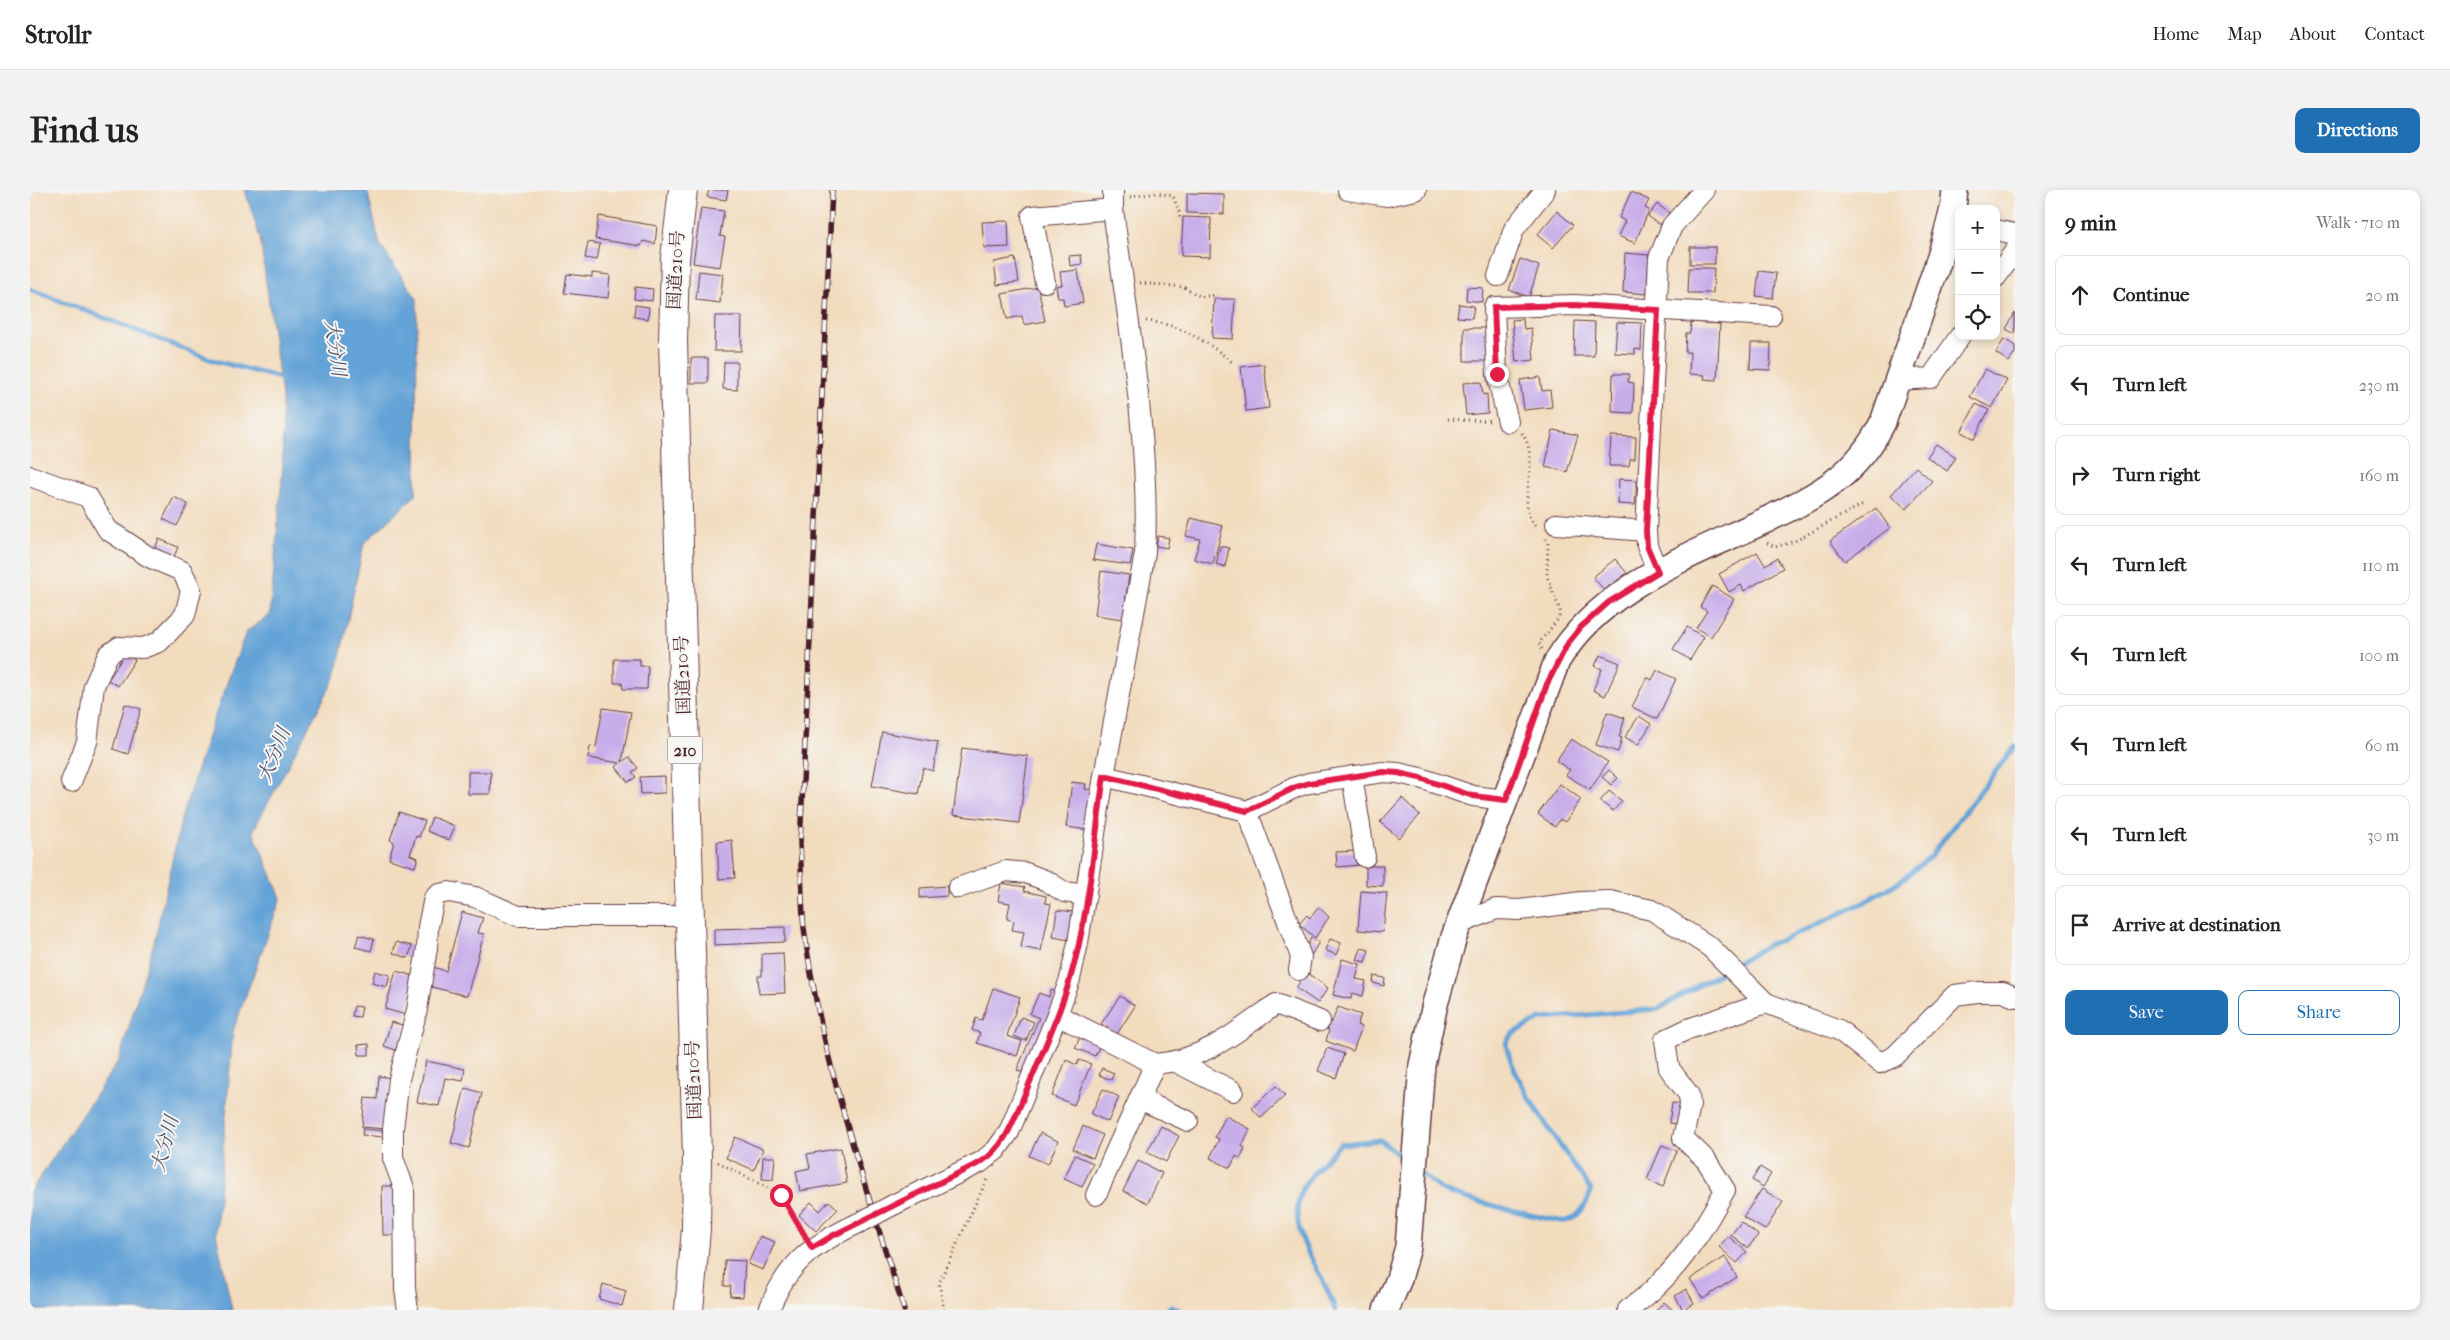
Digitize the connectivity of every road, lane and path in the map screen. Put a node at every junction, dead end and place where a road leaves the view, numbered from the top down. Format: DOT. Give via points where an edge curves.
graph roads {
  1 [pos="683,190"];
  2 [pos="1348,190"];
  3 [pos="1416,190"];
  4 [pos="1545,190"];
  5 [pos="1704,190"];
  6 [pos="1955,190"];
  7 [pos="1393,193"];
  8 [pos="1113,200"];
  9 [pos="1179,220"];
  10 [pos="1954,222"];
  11 [pos="2000,231"];
  12 [pos="2015,234"];
  13 [pos="2015,251"];
  14 [pos="2000,272"];
  15 [pos="1498,276"];
  16 [pos="1045,282"];
  17 [pos="1125,282"];
  18 [pos="1215,295"];
  19 [pos="1658,310"];
  20 [pos="1771,316"];
  21 [pos="1130,322"];
  22 [pos="1957,340"];
  23 [pos="1233,363"];
  24 [pos="1897,380"];
  25 [pos="1448,419"];
  26 [pos="1508,422"];
  27 [pos="30,476"];
  28 [pos="1863,504"];
  29 [pos="1556,524"];
  30 [pos="1752,526"];
  31 [pos="1646,531"];
  32 [pos="1658,572"];
  33 [pos="1545,654"];
  34 [pos="1104,776"];
  35 [pos="1352,776"];
  36 [pos="71,782"];
  37 [pos="1506,800"];
  38 [pos="1247,811"];
  39 [pos="1365,857"];
  40 [pos="958,888"];
  41 [pos="1086,895"];
  42 [pos="690,916"];
  43 [pos="1459,924"];
  44 [pos="1299,970"];
  45 [pos="2015,997"];
  46 [pos="1766,1003"];
  47 [pos="1058,1015"];
  48 [pos="1320,1021"];
  49 [pos="1176,1062"];
  50 [pos="1155,1064"];
  51 [pos="1233,1091"];
  52 [pos="1139,1100"];
  53 [pos="1188,1122"];
  54 [pos="993,1153"];
  55 [pos="714,1160"];
  56 [pos="1096,1195"];
  57 [pos="812,1248"];
  58 [pos="408,1310"];
  59 [pos="689,1310"];
  60 [pos="769,1310"];
  61 [pos="944,1310"];
  62 [pos="1386,1310"];
  63 [pos="1628,1310"];
  1 -- 42 [label="highway, 国道210号 / 210" via="675,258 673,341"];
  2 -- 7 [label="street"];
  3 -- 7 [label="street"];
  4 -- 15 [label="street" via="1514,229"];
  5 -- 19 [label="street" via="1672,226 1665,241 1659,258"];
  6 -- 10 [label="street"];
  8 -- 9 [label="path" via="1157,193 1173,196"];
  8 -- 16 [label="street" via="1032,216"];
  8 -- 17 [label="street"];
  10 -- 24 [label="street"];
  11 -- 12 [label="street"];
  13 -- 14 [label="street"];
  17 -- 18 [label="path" via="1184,287 1201,297"];
  17 -- 21 [label="street"];
  19 -- 20 [label="street"];
  19 -- 26 [label="street" via="1574,305 1494,307 1497,374"];
  19 -- 31 [label="street"];
  21 -- 23 [label="path" via="1168,323 1209,343"];
  21 -- 34 [label="street" via="1142,450 1145,553"];
  22 -- 24 [label="street" via="1931,378"];
  24 -- 30 [label="street" via="1875,437 1851,468 1816,496"];
  25 -- 26 [label="path"];
  26 -- 33 [label="path" via="1517,425 1531,452 1526,510 1548,543 1548,576 1560,611 1559,618 1538,643"];
  27 -- 36 [label="street" via="88,497 108,530 150,557 182,571 190,590 185,615 159,642 143,648 119,647 108,655 94,686 87,742"];
  28 -- 30 [label="path" via="1795,541 1775,547 1762,541"];
  29 -- 31 [label="street"];
  30 -- 32 [label="street"];
  31 -- 32 [label="street" via="1647,546"];
  32 -- 37 [label="street" via="1609,602 1568,643 1547,684"];
  34 -- 38 [label="street"];
  34 -- 41 [label="street"];
  35 -- 37 [label="street" via="1398,773 1473,796"];
  35 -- 38 [label="street" via="1296,787"];
  35 -- 39 [label="street"];
  37 -- 43 [label="street"];
  38 -- 44 [label="street" via="1302,957"];
  40 -- 41 [label="street" via="1006,871 1026,873 1064,892"];
  41 -- 47 [label="street" via="1075,960"];
  42 -- 58 [label="street" via="518,916 475,897 449,892 434,898 417,1010 399,1079 393,1129 393,1158 404,1188"];
  42 -- 59 [label="highway, 国道210号 / 210" via="697,1191"];
  43 -- 46 [label="street" via="1496,909 1520,910 1580,902 1610,901 1652,910 1710,947"];
  43 -- 62 [label="street" via="1435,1004 1419,1086 1410,1233 1405,1261"];
  45 -- 46 [label="street" via="2003,992 1955,995 1895,1056 1880,1063 1839,1030"];
  46 -- 63 [label="street" via="1665,1040 1669,1068 1689,1095 1684,1138 1706,1160 1726,1190 1700,1237 1675,1268 1652,1292"];
  47 -- 50 [label="street"];
  47 -- 54 [label="street" via="1009,1132"];
  48 -- 49 [label="street" via="1276,1004 1217,1046"];
  49 -- 50 [label="street"];
  49 -- 51 [label="street"];
  50 -- 52 [label="street"];
  52 -- 53 [label="street"];
  52 -- 56 [label="street"];
  54 -- 57 [label="street, bridge"];
  54 -- 61 [label="path" via="993,1168 939,1283"];
  55 -- 57 [label="path" via="781,1195"];
  57 -- 60 [label="street" via="786,1276"];
}
